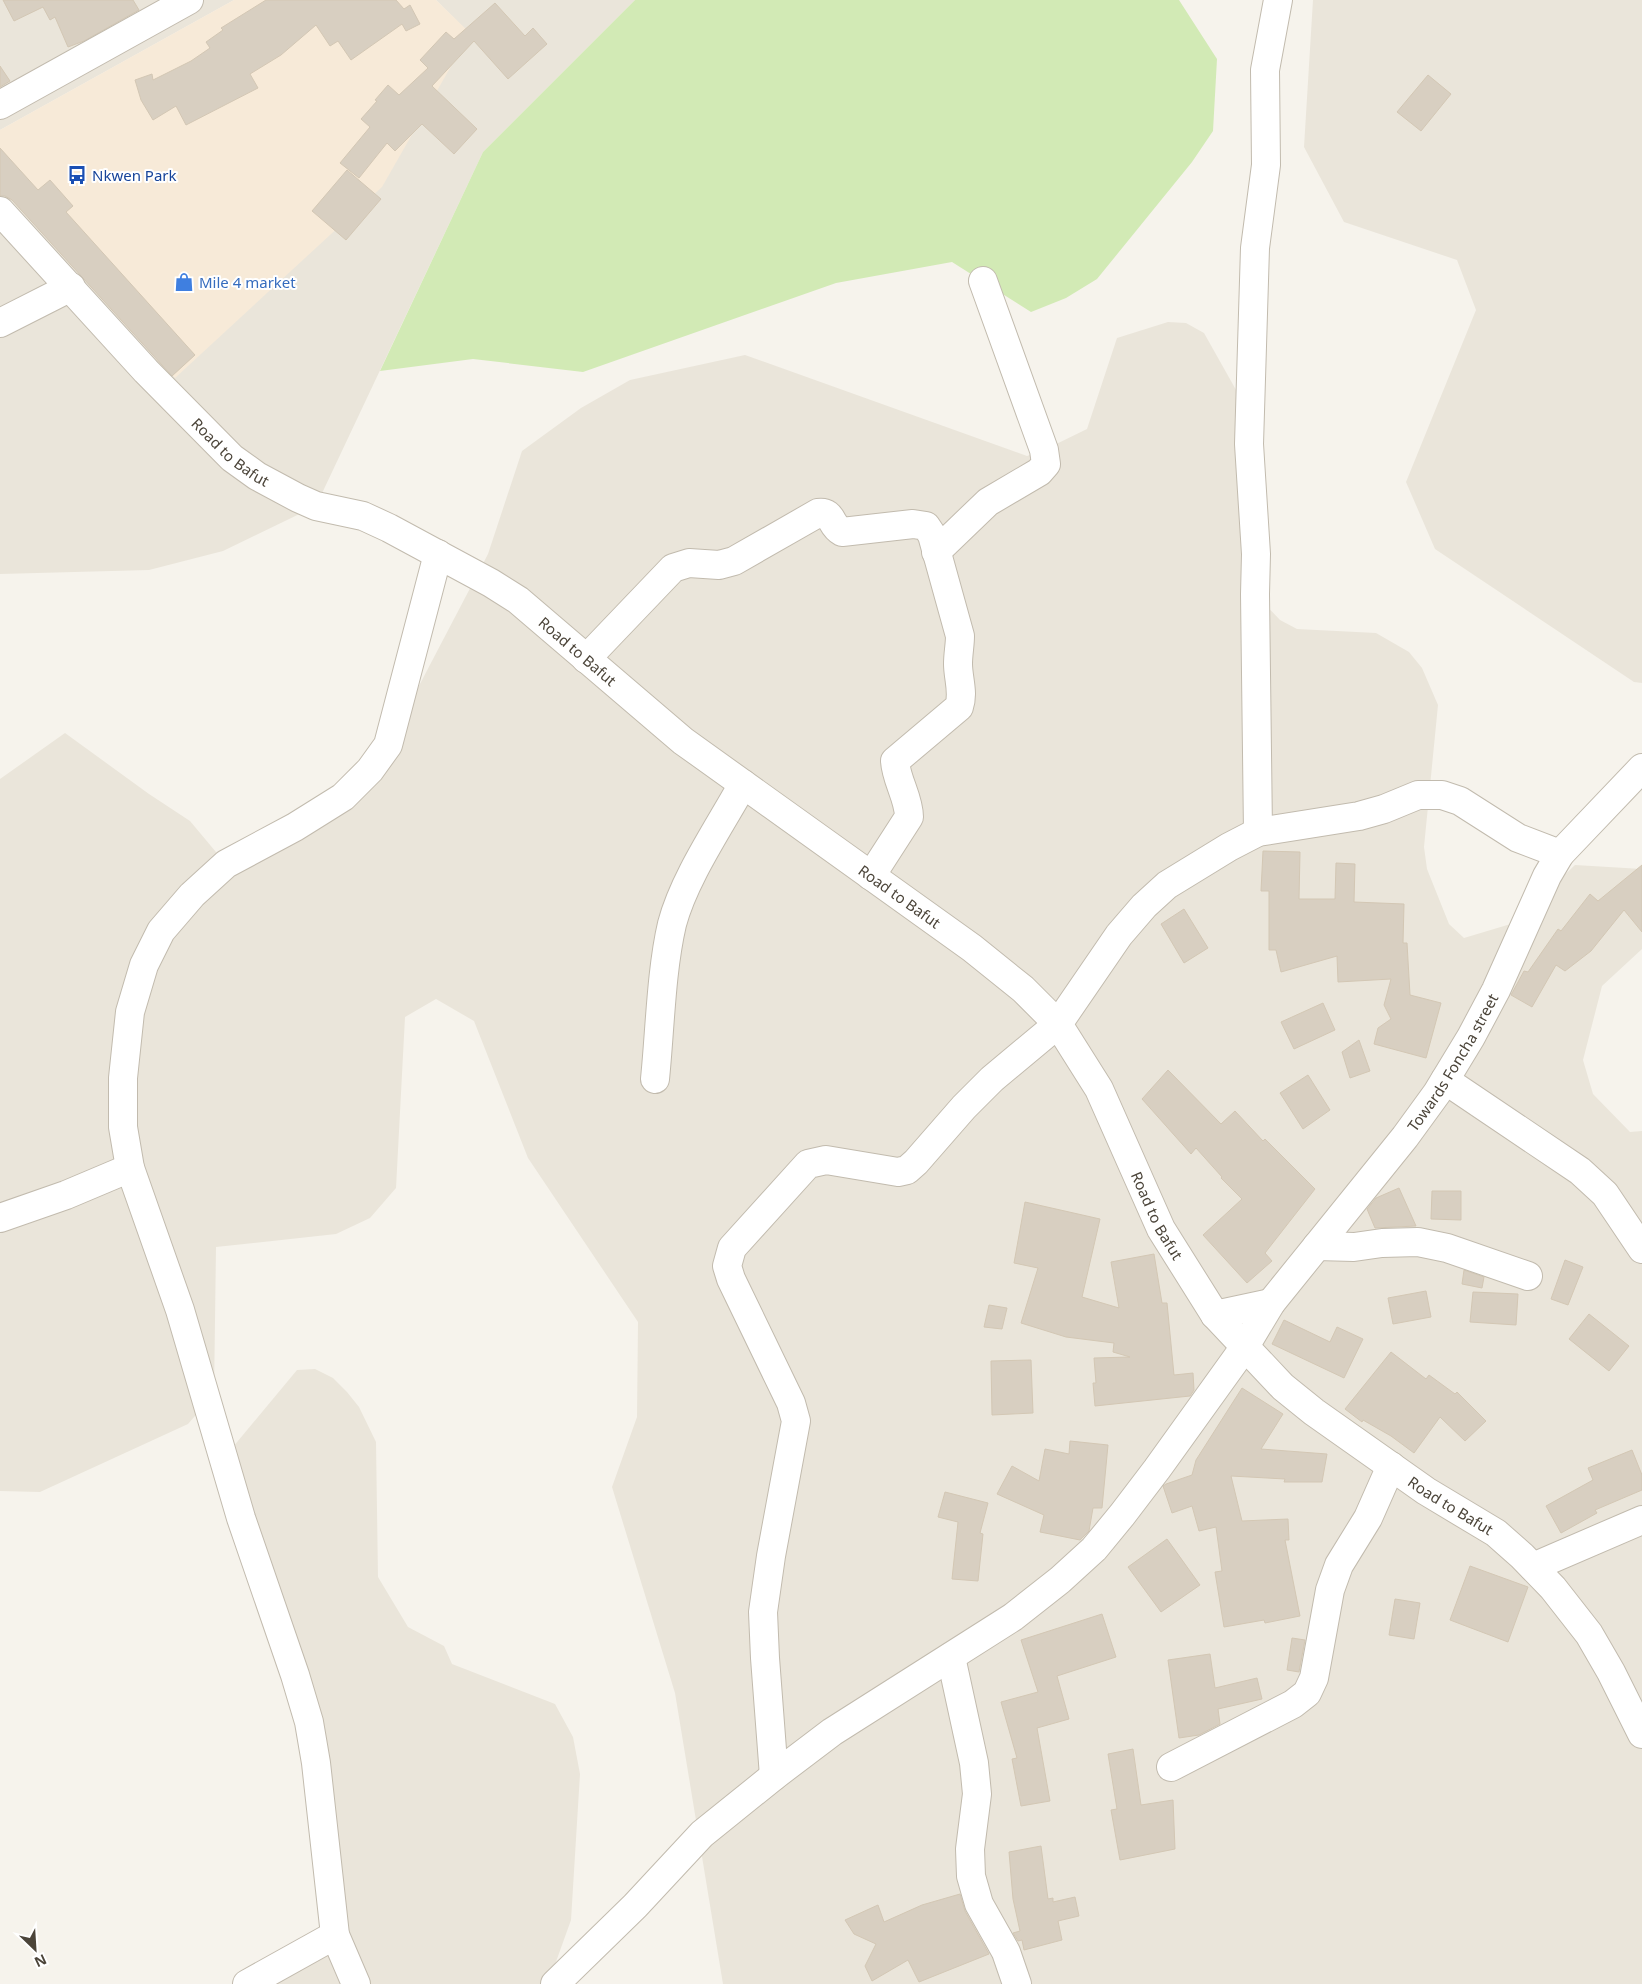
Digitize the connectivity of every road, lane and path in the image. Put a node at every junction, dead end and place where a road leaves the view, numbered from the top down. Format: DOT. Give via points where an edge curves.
graph roads {
  1 [pos="189,0"];
  2 [pos="1278,0"];
  3 [pos="0,105"];
  4 [pos="0,211"];
  5 [pos="983,281"];
  6 [pos="71,287"];
  7 [pos="0,323"];
  8 [pos="936,552"];
  9 [pos="438,554"];
  10 [pos="586,659"];
  11 [pos="1642,768"];
  12 [pos="743,784"];
  13 [pos="1258,832"];
  14 [pos="1560,854"];
  15 [pos="871,876"];
  16 [pos="1058,1024"];
  17 [pos="655,1079"];
  18 [pos="1445,1080"];
  19 [pos="130,1168"];
  20 [pos="0,1218"];
  21 [pos="1317,1246"];
  22 [pos="1642,1249"];
  23 [pos="1528,1276"];
  24 [pos="1271,1303"];
  25 [pos="1215,1315"];
  26 [pos="1244,1348"];
  27 [pos="1391,1466"];
  28 [pos="1642,1520"];
  29 [pos="1533,1567"];
  30 [pos="951,1657"];
  31 [pos="1642,1734"];
  32 [pos="1171,1767"];
  33 [pos="774,1776"];
  34 [pos="334,1935"];
  35 [pos="247,1984"];
  36 [pos="356,1984"];
  37 [pos="555,1984"];
  38 [pos="1017,1984"];
  1 -- 3 [label="street"];
  2 -- 13 [label="street" via="1265,70 1266,165 1255,248 1249,444 1256,554"];
  4 -- 6 [label="street, Road to Bafut"];
  5 -- 8 [label="street" via="1044,450 1046,464 1039,472 988,502"];
  6 -- 7 [label="street"];
  6 -- 9 [label="street, Road to Bafut" via="146,371 232,458 257,476 307,502 363,516"];
  8 -- 10 [label="street" via="926,526 913,524 842,532 835,528 829,515 818,513 734,561 719,565 689,563 673,568"];
  8 -- 15 [label="street" via="960,636 957,662 962,700 959,707 895,761 909,817"];
  9 -- 10 [label="street, Road to Bafut" via="518,600"];
  9 -- 19 [label="street" via="388,745 370,770 343,796 295,827 226,864 192,894 161,931 144,966 130,1012 123,1078 123,1127"];
  10 -- 12 [label="street, Road to Bafut" via="683,741"];
  11 -- 14 [label="street, Towards Foncha street"];
  12 -- 15 [label="street, Road to Bafut"];
  12 -- 17 [label="street" via="685,888 672,923"];
  13 -- 14 [label="street" via="1359,816 1418,795 1442,795 1460,801 1518,838"];
  13 -- 16 [label="street" via="1167,885 1144,906 1119,935"];
  14 -- 18 [label="street, Towards Foncha street" via="1472,1038"];
  15 -- 16 [label="street, Road to Bafut" via="972,948 1023,989"];
  16 -- 25 [label="street, Road to Bafut" via="1099,1089 1161,1229"];
  16 -- 33 [label="street" via="992,1079 907,1170 898,1172 826,1160 808,1164 732,1248 727,1266 731,1279 791,1403 796,1420 770,1556 763,1612"];
  18 -- 21 [label="street, Towards Foncha street" via="1405,1137"];
  18 -- 22 [label="street" via="1580,1171 1605,1194"];
  19 -- 20 [label="street"];
  19 -- 34 [label="street" via="180,1310 241,1518 309,1722"];
  21 -- 23 [label="street" via="1418,1242 1447,1248"];
  21 -- 24 [label="street, Towards Foncha street"];
  24 -- 25 [label="street"];
  24 -- 26 [label="street, Towards Foncha street"];
  25 -- 26 [label="street, Road to Bafut"];
  26 -- 27 [label="street, Road to Bafut" via="1314,1412"];
  26 -- 30 [label="street, Towards Foncha street" via="1157,1469 1094,1549 1013,1617"];
  27 -- 29 [label="street, Road to Bafut" via="1496,1533"];
  27 -- 32 [label="street" via="1368,1518 1339,1565 1330,1590 1314,1678 1308,1693"];
  28 -- 29 [label="street"];
  29 -- 31 [label="street, Road to Bafut" via="1589,1634"];
  30 -- 33 [label="street, Towards Foncha street" via="832,1732"];
  30 -- 38 [label="street" via="974,1763 977,1794 970,1849 971,1876 979,1904 1006,1952"];
  33 -- 37 [label="street, Towards Foncha street" via="702,1834 635,1906"];
  34 -- 35 [label="street"];
  34 -- 36 [label="street"];
}
